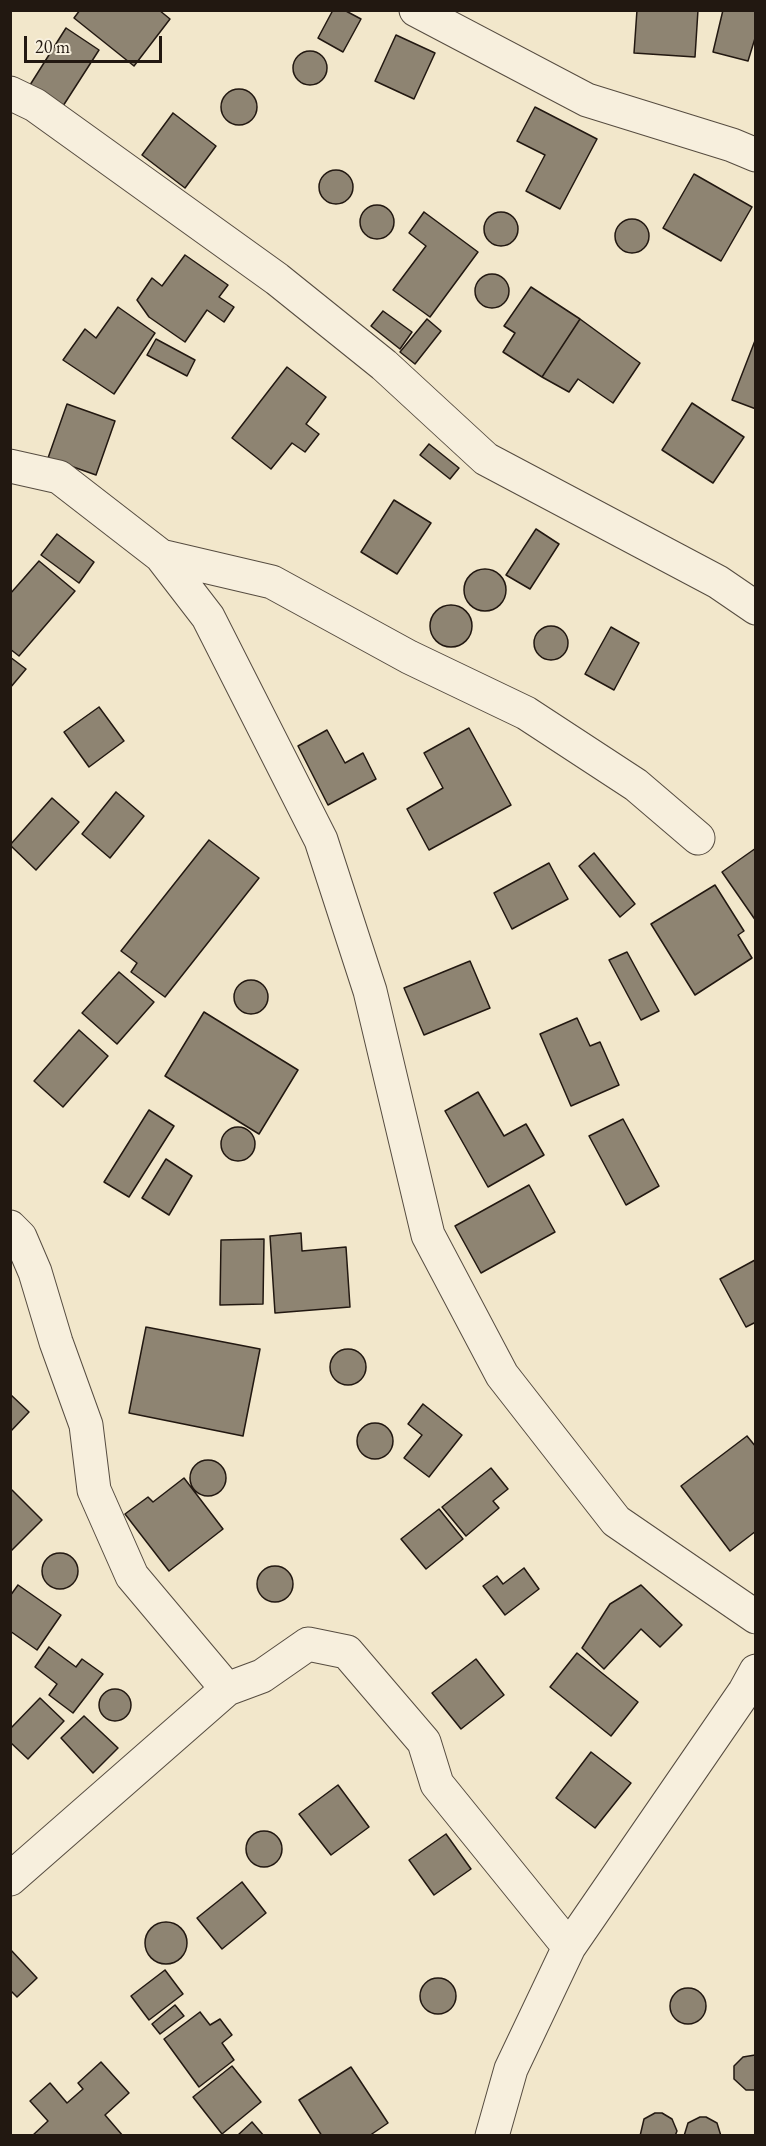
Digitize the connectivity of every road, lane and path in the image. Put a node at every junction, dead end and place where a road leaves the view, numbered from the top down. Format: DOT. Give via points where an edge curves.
graph roads {
  1 [pos="416,10"];
  2 [pos="10,93"];
  3 [pos="756,155"];
  4 [pos="10,466"];
  5 [pos="161,556"];
  6 [pos="756,608"];
  7 [pos="698,838"];
  8 [pos="10,1227"];
  9 [pos="756,1617"];
  10 [pos="756,1671"];
  11 [pos="227,1689"];
  12 [pos="10,1879"];
  13 [pos="569,1947"];
  14 [pos="492,2136"];
  1 -- 3 [label="street" via="587,100"];
  2 -- 6 [label="street" via="35,105 277,279 384,366 486,459 718,582"];
  4 -- 5 [label="street" via="59,477"];
  5 -- 7 [label="street" via="272,582 409,657 526,713 636,785"];
  5 -- 9 [label="street" via="208,617 321,840 370,991 428,1235 502,1375 616,1521"];
  8 -- 11 [label="street" via="20,1237 36,1272 86,1425 94,1490 132,1576"];
  10 -- 13 [label="street"];
  11 -- 12 [label="street"];
  11 -- 13 [label="street" via="262,1676 309,1644 347,1652 424,1742 437,1784"];
  13 -- 14 [label="street" via="511,2069"];
}
